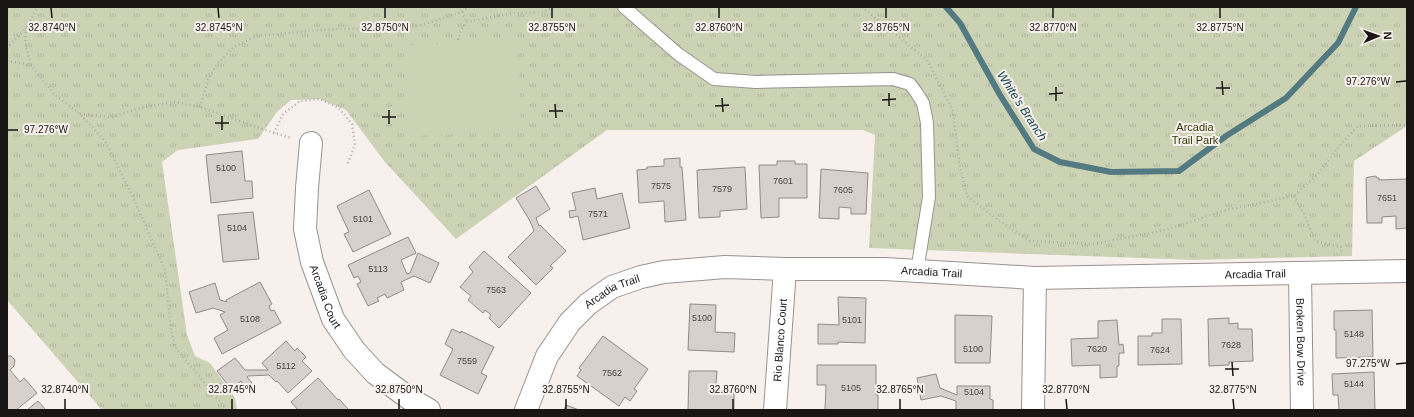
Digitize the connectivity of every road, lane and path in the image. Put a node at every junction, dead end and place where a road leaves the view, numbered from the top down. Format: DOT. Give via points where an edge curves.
graph roads {
  1 [pos="37,7"];
  2 [pos="469,7"];
  3 [pos="553,7"];
  4 [pos="624,7"];
  5 [pos="862,7"];
  6 [pos="462,12"];
  7 [pos="467,22"];
  8 [pos="26,27"];
  9 [pos="458,40"];
  10 [pos="7,48"];
  11 [pos="7,61"];
  12 [pos="31,65"];
  13 [pos="200,107"];
  14 [pos="80,114"];
  15 [pos="1407,126"];
  16 [pos="274,133"];
  17 [pos="311,143"];
  18 [pos="347,165"];
  19 [pos="1294,196"];
  20 [pos="785,269"];
  21 [pos="917,271"];
  22 [pos="1407,271"];
  23 [pos="1344,272"];
  24 [pos="1300,274"];
  25 [pos="1035,278"];
  26 [pos="227,410"];
  27 [pos="429,410"];
  28 [pos="526,410"];
  29 [pos="775,410"];
  30 [pos="1033,410"];
  31 [pos="1302,410"];
  1 -- 8 [label="path"];
  2 -- 6 [label="path"];
  3 -- 7 [label="path" via="544,12 514,13"];
  4 -- 21 [label="lane" via="678,54 714,79 756,82 893,79 910,84 923,103 927,123 929,197"];
  5 -- 19 [label="path" via="927,60 953,110 959,163 967,196 1030,241 1094,244 1165,230 1226,210"];
  6 -- 7 [label="path"];
  6 -- 13 [label="path" via="419,26 319,30 257,36 235,46 217,64 208,80"];
  7 -- 9 [label="path"];
  8 -- 10 [label="path"];
  8 -- 12 [label="path" via="25,42"];
  11 -- 12 [label="path"];
  12 -- 14 [label="path" via="54,94"];
  13 -- 14 [label="path" via="174,102 140,108 112,117"];
  13 -- 16 [label="path"];
  14 -- 26 [label="path" via="105,141 165,270 175,347"];
  15 -- 19 [label="path" via="1358,126 1317,175"];
  16 -- 17 [label="path"];
  16 -- 18 [label="path" via="283,114 300,102 320,99 340,108 352,124 355,145"];
  17 -- 27 [label="street, Arcadia Court" via="305,229 312,262 333,319 354,350 376,373"];
  19 -- 23 [label="path" via="1315,241 1341,247"];
  20 -- 21 [label="street, Arcadia Trail"];
  20 -- 28 [label="street, Arcadia Trail" via="725,267 671,272 641,277 612,287 588,304 570,322 547,356"];
  20 -- 29 [label="street, Rio Blanco Court"];
  21 -- 25 [label="street, Arcadia Trail"];
  22 -- 23 [label="street, Arcadia Trail"];
  23 -- 24 [label="street, Arcadia Trail"];
  24 -- 25 [label="street, Arcadia Trail"];
  24 -- 31 [label="street, Broken Bow Drive"];
  25 -- 30 [label="street"];
}
